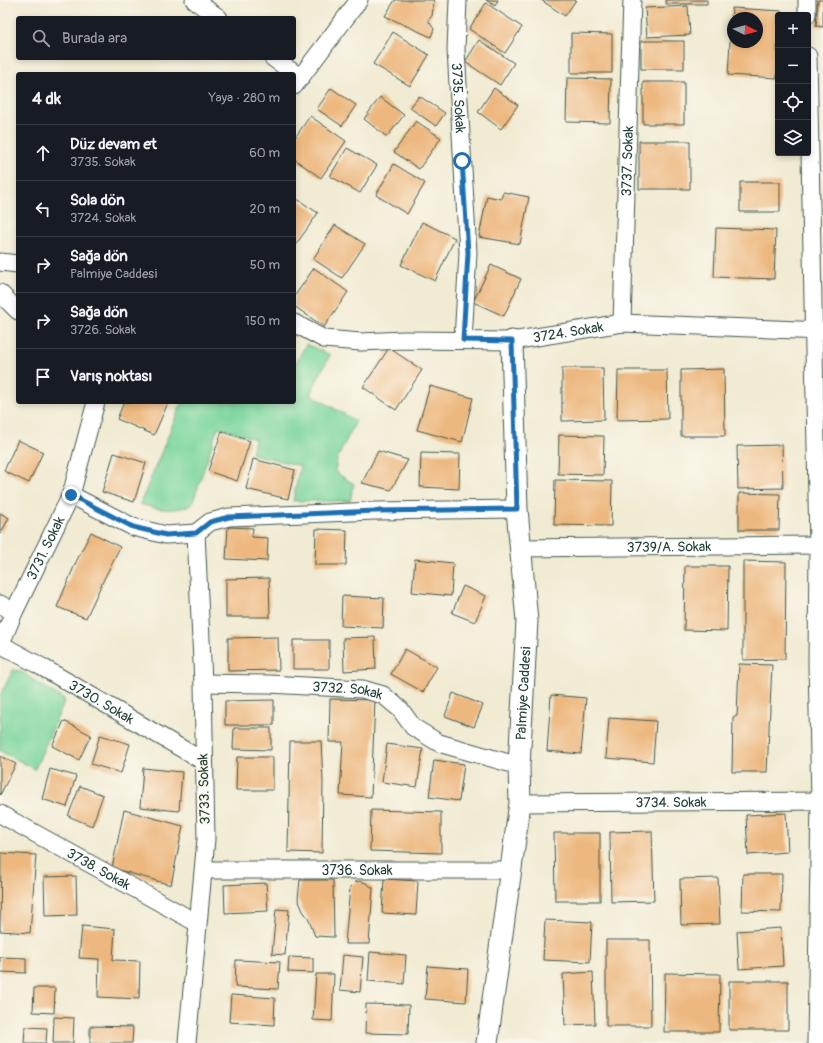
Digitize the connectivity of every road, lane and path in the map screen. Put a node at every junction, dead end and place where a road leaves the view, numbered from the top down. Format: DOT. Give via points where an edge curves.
graph roads {
  1 [pos="194,0"];
  2 [pos="359,0"];
  3 [pos="458,0"];
  4 [pos="632,0"];
  5 [pos="807,0"];
  6 [pos="807,12"];
  7 [pos="216,16"];
  8 [pos="276,60"];
  9 [pos="287,72"];
  10 [pos="297,82"];
  11 [pos="809,84"];
  12 [pos="0,262"];
  13 [pos="16,264"];
  14 [pos="0,293"];
  15 [pos="16,308"];
  16 [pos="622,323"];
  17 [pos="296,324"];
  18 [pos="818,331"];
  19 [pos="463,340"];
  20 [pos="512,341"];
  21 [pos="95,404"];
  22 [pos="71,495"];
  23 [pos="517,509"];
  24 [pos="196,533"];
  25 [pos="818,545"];
  26 [pos="520,548"];
  27 [pos="7,608"];
  28 [pos="0,645"];
  29 [pos="202,683"];
  30 [pos="204,761"];
  31 [pos="519,766"];
  32 [pos="821,801"];
  33 [pos="520,802"];
  34 [pos="0,814"];
  35 [pos="204,870"];
  36 [pos="510,870"];
  37 [pos="197,923"];
  38 [pos="187,1043"];
  39 [pos="487,1043"];
  40 [pos="816,1043"];
  1 -- 7 [label="street"];
  2 -- 10 [label="street"];
  3 -- 19 [label="street, 3735. Sokak" via="456,50 468,253"];
  4 -- 16 [label="street, 3737. Sokak"];
  5 -- 6 [label="street"];
  8 -- 9 [label="street"];
  11 -- 18 [label="street"];
  12 -- 13 [label="street"];
  14 -- 15 [label="street"];
  16 -- 18 [label="street, 3724. Sokak"];
  16 -- 20 [label="street, 3724. Sokak"];
  17 -- 19 [label="street, 3724. Sokak" via="324,339 361,342"];
  18 -- 25 [label="street"];
  19 -- 20 [label="street, 3724. Sokak"];
  20 -- 23 [label="street, Palmiye Caddesi"];
  21 -- 22 [label="street, 3731. Sokak"];
  22 -- 24 [label="street" via="133,527 166,535"];
  22 -- 27 [label="street, 3731. Sokak"];
  23 -- 24 [label="street" via="229,517 210,522"];
  23 -- 26 [label="street, Palmiye Caddesi"];
  24 -- 29 [label="street, 3733. Sokak"];
  25 -- 26 [label="street, 3739/A. Sokak"];
  25 -- 32 [label="street" via="817,663"];
  26 -- 31 [label="street, Palmiye Caddesi" via="527,621"];
  27 -- 28 [label="street, 3731. Sokak"];
  28 -- 30 [label="street, 3730. Sokak"];
  29 -- 30 [label="street, 3733. Sokak"];
  29 -- 31 [label="street, 3732. Sokak" via="362,689 383,695 400,709 413,727 439,743"];
  30 -- 35 [label="street, 3733. Sokak"];
  31 -- 33 [label="street, Palmiye Caddesi"];
  32 -- 33 [label="street, 3734. Sokak"];
  32 -- 40 [label="street"];
  33 -- 36 [label="street, Palmiye Caddesi"];
  34 -- 37 [label="street, 3738. Sokak"];
  35 -- 36 [label="street, 3736. Sokak"];
  35 -- 37 [label="street, 3733. Sokak"];
  36 -- 39 [label="street, Palmiye Caddesi"];
  37 -- 38 [label="street, 3733. Sokak"];
}
